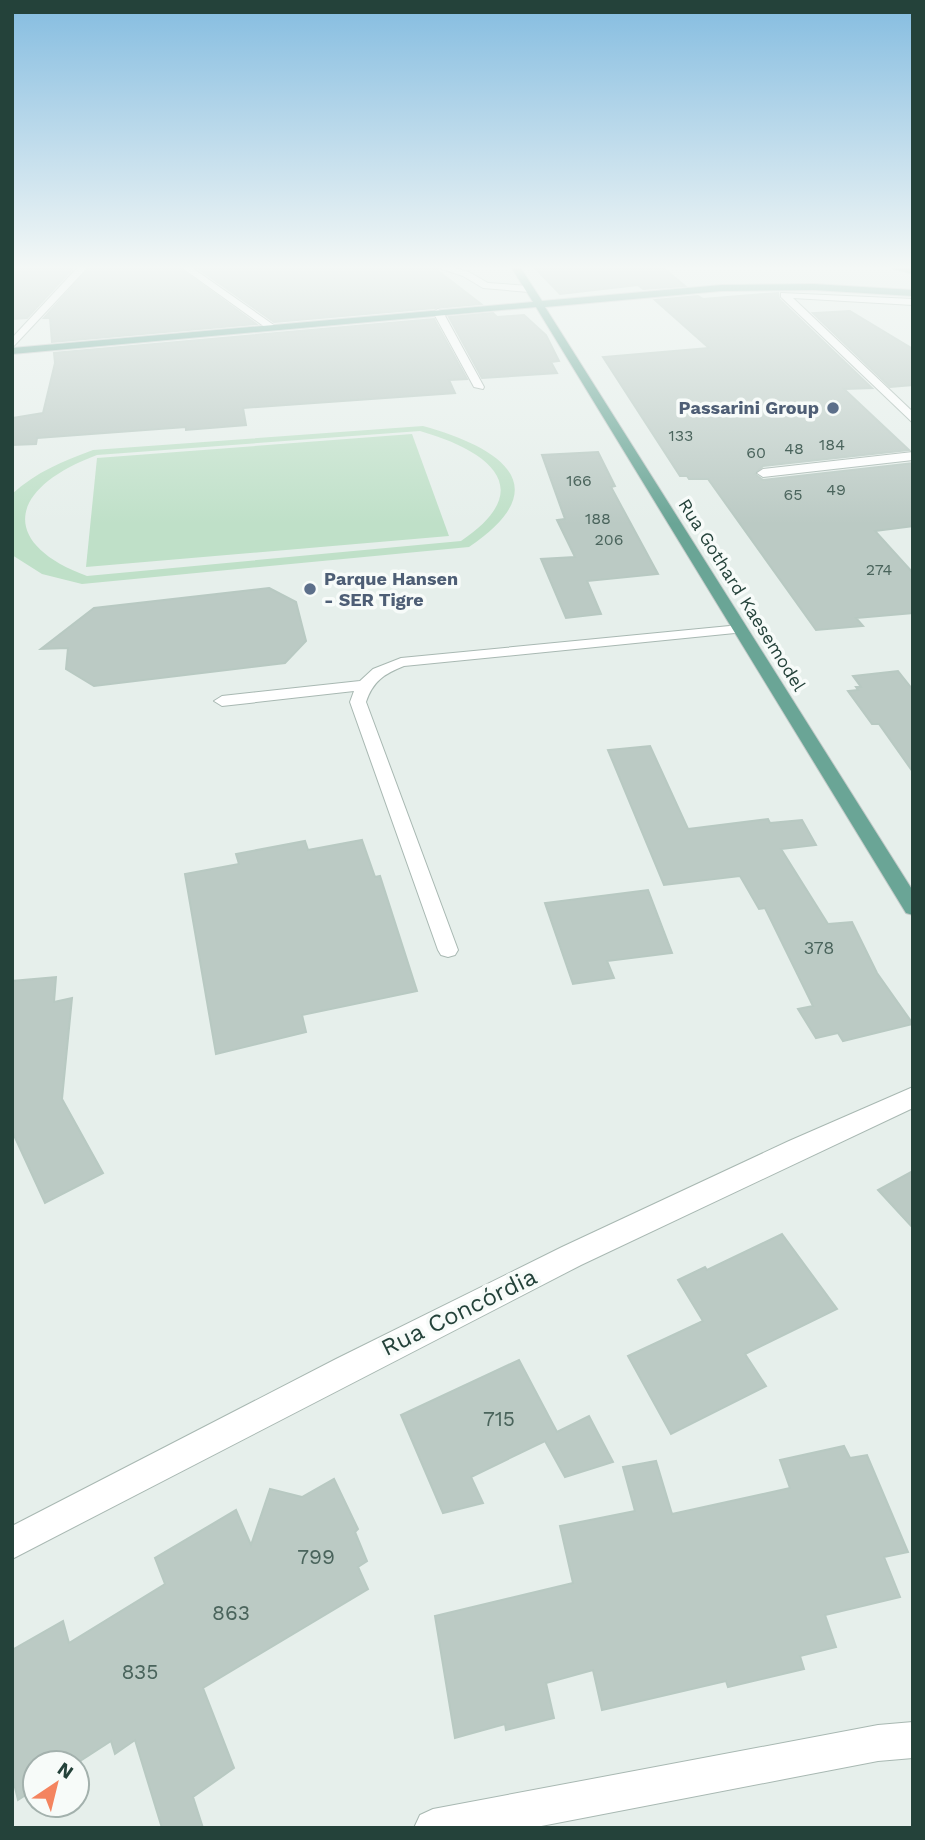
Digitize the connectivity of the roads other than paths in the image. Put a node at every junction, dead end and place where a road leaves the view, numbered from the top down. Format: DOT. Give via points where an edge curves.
graph roads {
  1 [pos="461,353"];
  2 [pos="569,353"];
  3 [pos="844,353"];
  4 [pos="480,387"];
  5 [pos="913,419"];
  6 [pos="913,456"];
  7 [pos="763,473"];
  8 [pos="740,629"];
  9 [pos="363,685"];
  10 [pos="222,701"];
  11 [pos="913,908"];
  12 [pos="448,950"];
  13 [pos="913,1097"];
  14 [pos="12,1543"];
  15 [pos="913,1740"];
  16 [pos="433,1828"];
  1 -- 4 [label="lane"];
  2 -- 8 [label="main road, Rua Gothard Kaesemodel"];
  3 -- 5 [label="street"];
  6 -- 7 [label="street"];
  8 -- 9 [label="lane" via="401,662 376,671"];
  8 -- 11 [label="main road, Rua Gothard Kaesemodel"];
  9 -- 10 [label="lane"];
  9 -- 12 [label="lane" via="358,702"];
  13 -- 14 [label="street, Rua Concórdia" via="370,1355"];
  15 -- 16 [label="street"];
}
